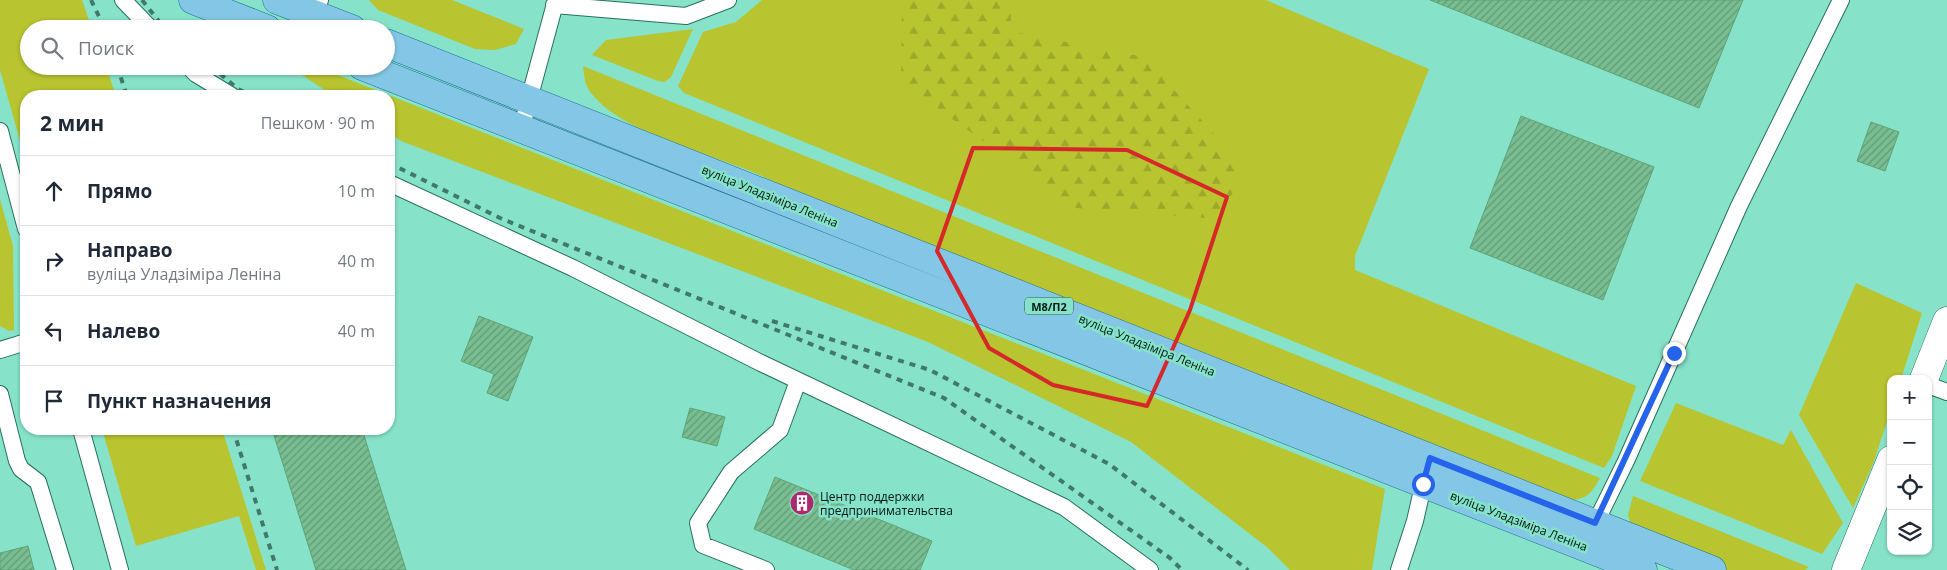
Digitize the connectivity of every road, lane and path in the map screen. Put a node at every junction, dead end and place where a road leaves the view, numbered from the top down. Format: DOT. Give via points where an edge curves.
graph roads {
  1 [pos="123,0"];
  2 [pos="194,0"];
  3 [pos="277,0"];
  4 [pos="728,0"];
  5 [pos="1841,0"];
  6 [pos="555,3"];
  7 [pos="655,7"];
  8 [pos="314,14"];
  9 [pos="142,20"];
  10 [pos="244,20"];
  11 [pos="329,20"];
  12 [pos="395,47"];
  13 [pos="198,75"];
  14 [pos="385,75"];
  15 [pos="222,90"];
  16 [pos="529,100"];
  17 [pos="521,129"];
  18 [pos="0,131"];
  19 [pos="395,185"];
  20 [pos="20,206"];
  21 [pos="1947,320"];
  22 [pos="20,344"];
  23 [pos="0,350"];
  24 [pos="1926,375"];
  25 [pos="798,381"];
  26 [pos="1932,386"];
  27 [pos="1947,392"];
  28 [pos="0,394"];
  29 [pos="83,435"];
  30 [pos="1430,458"];
  31 [pos="1889,465"];
  32 [pos="1423,484"];
  33 [pos="1590,534"];
  34 [pos="64,570"];
  35 [pos="120,570"];
  36 [pos="766,570"];
  37 [pos="1150,570"];
  38 [pos="1399,570"];
  39 [pos="1643,570"];
  40 [pos="1712,570"];
  41 [pos="1846,570"];
  1 -- 9 [label="lane"];
  2 -- 10 [label="main road"];
  3 -- 8 [label="main road"];
  4 -- 7 [label="lane" via="686,16"];
  5 -- 33 [label="lane" via="1739,206 1626,461"];
  6 -- 7 [label="lane"];
  6 -- 16 [label="lane"];
  8 -- 11 [label="main road"];
  12 -- 16 [label="main road, вуліца Уладзіміра Леніна / М8/П2"];
  13 -- 15 [label="lane"];
  14 -- 17 [label="main road, вуліца Уладзіміра Леніна / М8/П2"];
  16 -- 17 [label="lane"];
  16 -- 30 [label="main road, вуліца Уладзіміра Леніна / М8/П2"];
  17 -- 32 [label="main road, вуліца Уладзіміра Леніна / М8/П2"];
  18 -- 20 [label="lane"];
  19 -- 25 [label="lane" via="572,268"];
  21 -- 24 [label="street"];
  22 -- 23 [label="lane"];
  25 -- 36 [label="lane" via="780,430 730,472 698,523 703,546"];
  25 -- 37 [label="lane" via="1064,507"];
  26 -- 27 [label="lane"];
  28 -- 34 [label="lane" via="17,461 38,482"];
  29 -- 35 [label="lane"];
  30 -- 32 [label="lane"];
  30 -- 33 [label="main road, вуліца Уладзіміра Леніна / М8/П2"];
  31 -- 41 [label="street"];
  32 -- 33 [label="main road, вуліца Уладзіміра Леніна / М8/П2"];
  32 -- 38 [label="lane"];
  33 -- 39 [label="main road, вуліца Уладзіміра Леніна / М8/П2"];
  33 -- 40 [label="main road, вуліца Уладзіміра Леніна / М8/П2"];
}
